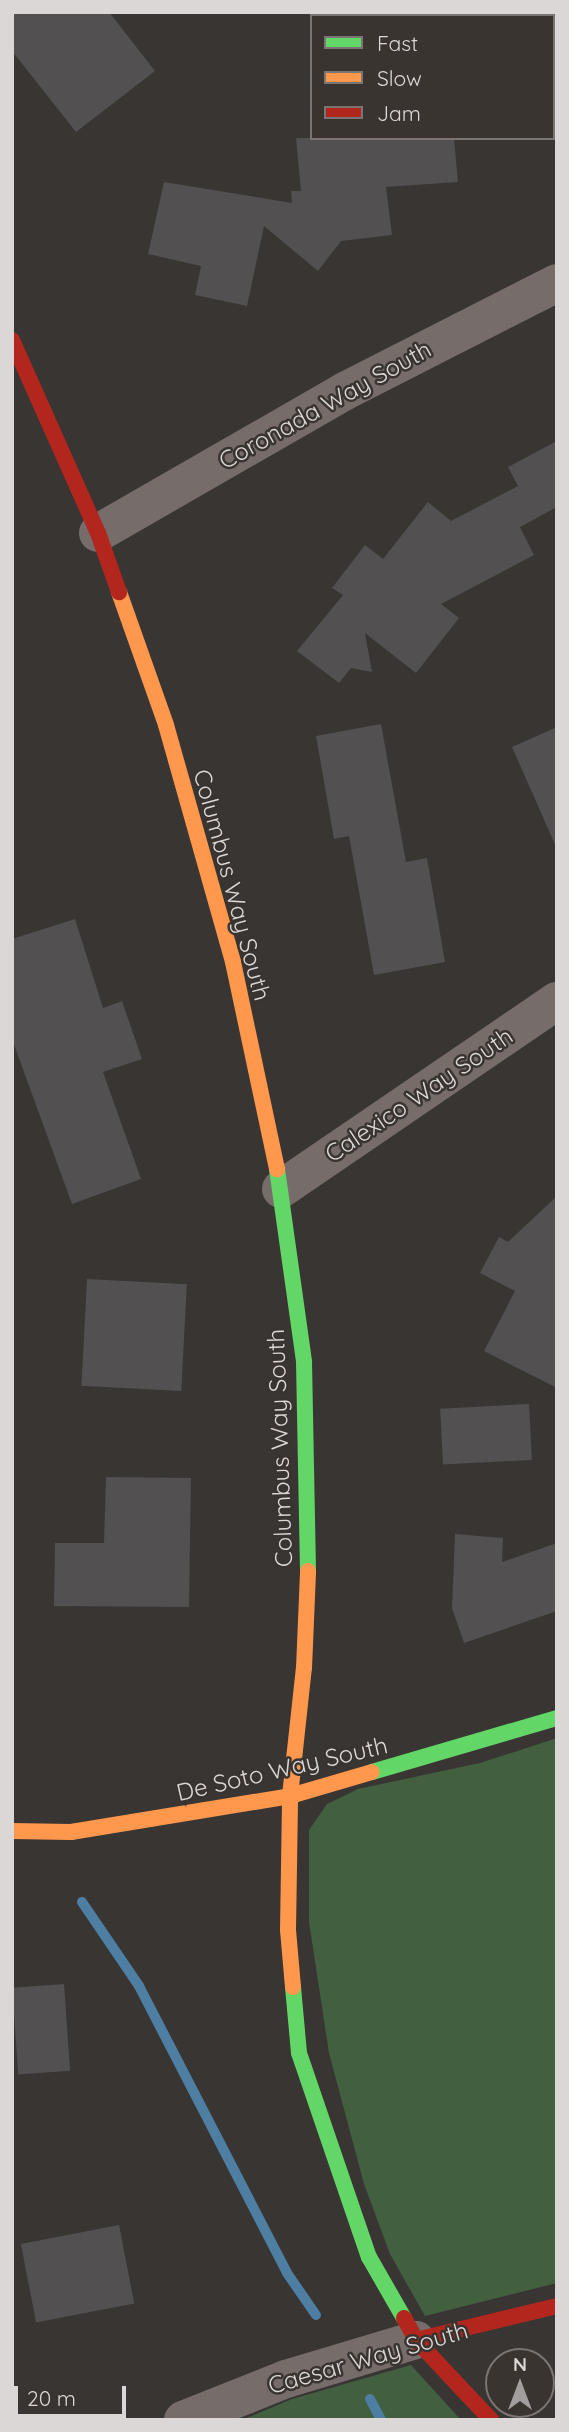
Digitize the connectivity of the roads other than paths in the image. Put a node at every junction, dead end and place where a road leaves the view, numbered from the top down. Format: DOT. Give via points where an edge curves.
graph roads {
  1 [pos="557,283"];
  2 [pos="12,340"];
  3 [pos="98,533"];
  4 [pos="557,1001"];
  5 [pos="281,1189"];
  6 [pos="557,1718"];
  7 [pos="290,1796"];
  8 [pos="12,1831"];
  9 [pos="557,2306"];
  10 [pos="416,2340"];
  11 [pos="183,2420"];
  12 [pos="491,2420"];
  1 -- 3 [label="street, Coronada Way South" via="345,391"];
  2 -- 3 [label="street, Columbus Way South"];
  3 -- 5 [label="street, Columbus Way South" via="166,726 229,949"];
  4 -- 5 [label="street, Calexico Way South"];
  5 -- 7 [label="street, Columbus Way South" via="304,1362 310,1521 304,1668"];
  6 -- 7 [label="street, De Soto Way South"];
  7 -- 8 [label="street, De Soto Way South" via="71,1832"];
  7 -- 10 [label="street, Columbus Way South" via="288,1930 299,2053 369,2257"];
  9 -- 10 [label="street, Caesar Way South"];
  10 -- 11 [label="street, Caesar Way South" via="286,2379"];
  10 -- 12 [label="street, Columbus Way South"];
}
